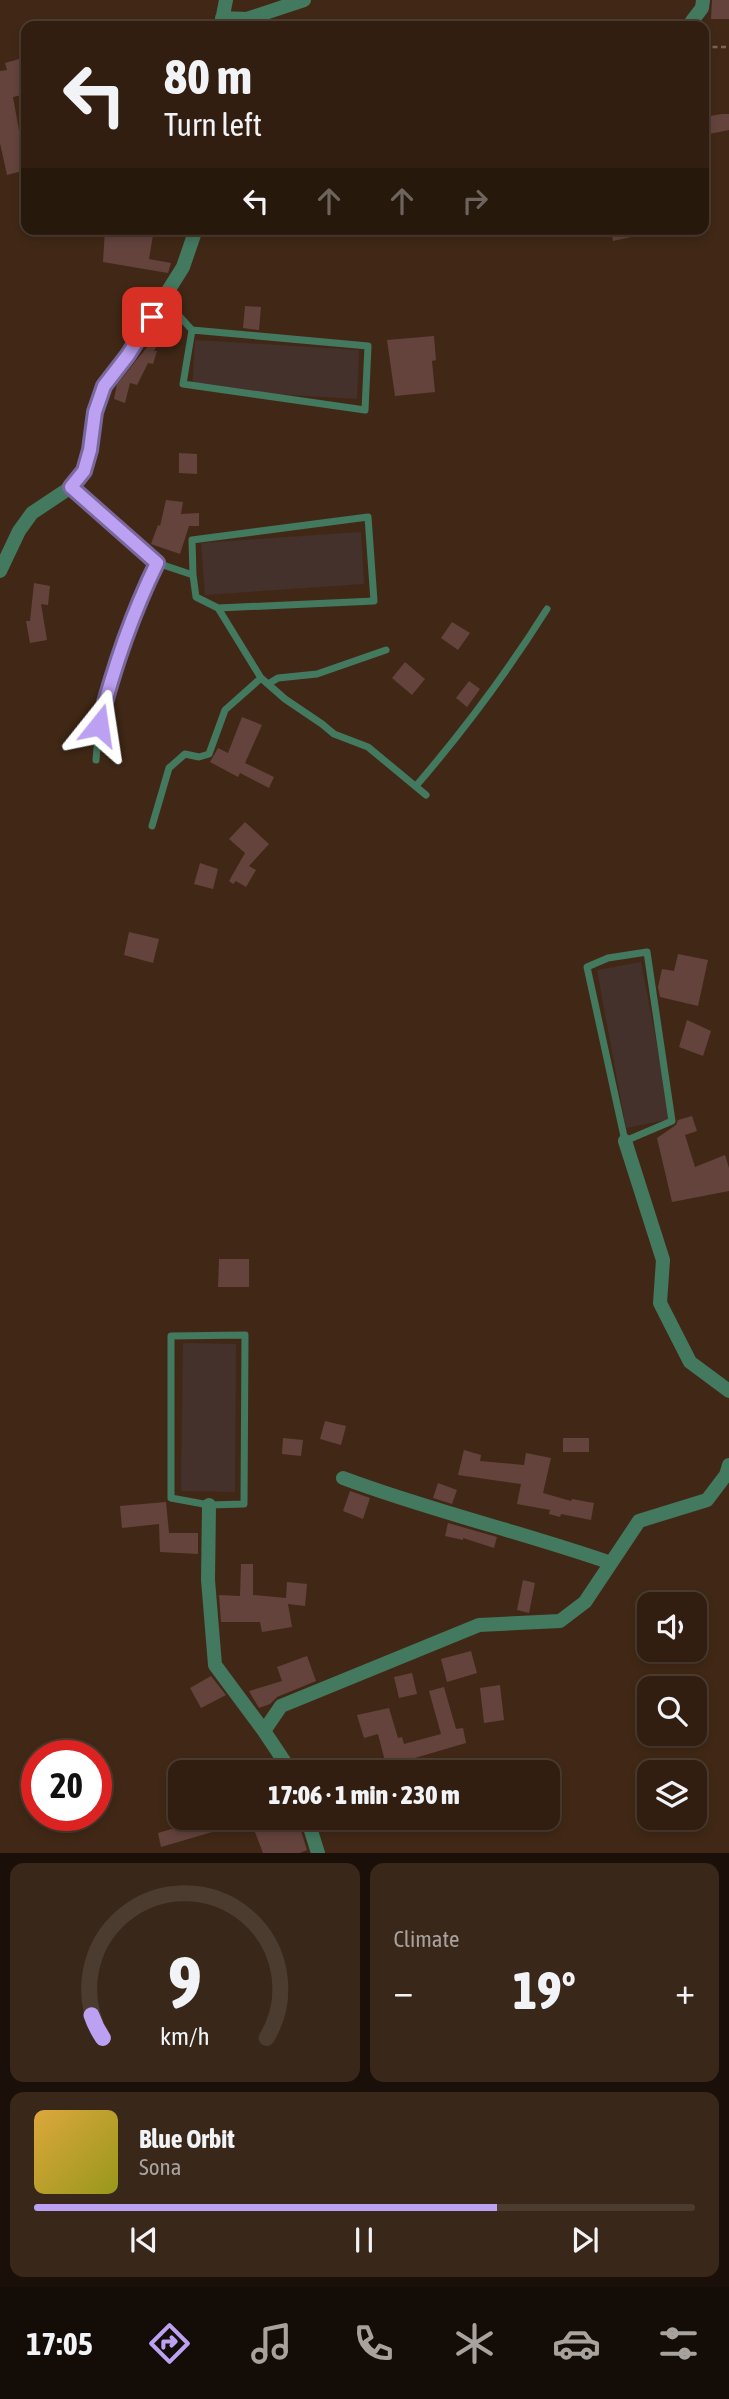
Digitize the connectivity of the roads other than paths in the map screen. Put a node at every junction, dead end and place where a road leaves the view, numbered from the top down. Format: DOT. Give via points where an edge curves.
graph roads {
  1 [pos="226,0"];
  2 [pos="304,0"];
  3 [pos="703,0"];
  4 [pos="222,21"];
  5 [pos="230,21"];
  6 [pos="692,21"];
  7 [pos="195,235"];
  8 [pos="164,299"];
  9 [pos="192,330"];
  10 [pos="71,487"];
  11 [pos="157,563"];
  12 [pos="0,571"];
  13 [pos="193,575"];
  14 [pos="218,608"];
  15 [pos="547,609"];
  16 [pos="386,650"];
  17 [pos="265,681"];
  18 [pos="96,760"];
  19 [pos="416,786"];
  20 [pos="426,795"];
  21 [pos="152,827"];
  22 [pos="625,1141"];
  23 [pos="729,1391"];
  24 [pos="729,1465"];
  25 [pos="343,1478"];
  26 [pos="209,1505"];
  27 [pos="611,1563"];
  28 [pos="264,1731"];
  29 [pos="283,1760"];
  30 [pos="311,1830"];
  31 [pos="318,1853"];
  1 -- 4 [label="street"];
  2 -- 5 [label="street"];
  3 -- 6 [label="street"];
  7 -- 8 [label="street"];
  8 -- 9 [label="lane"];
  8 -- 10 [label="street" via="104,386 84,471"];
  9 -- 9 [label="lane" via="368,346 365,410 183,384"];
  10 -- 11 [label="lane"];
  10 -- 12 [label="street" via="32,513"];
  11 -- 13 [label="lane"];
  11 -- 18 [label="lane" via="106,695"];
  13 -- 14 [label="lane" via="196,597"];
  13 -- 14 [label="lane" via="192,540 368,517 374,601"];
  14 -- 17 [label="lane"];
  15 -- 19 [label="lane" via="465,728"];
  16 -- 17 [label="lane" via="317,674"];
  17 -- 19 [label="lane" via="334,734 368,747"];
  17 -- 21 [label="lane" via="225,710 209,754 199,758 185,754 169,768"];
  19 -- 20 [label="lane"];
  22 -- 22 [label="lane" via="587,967 608,958 648,952 672,1121"];
  22 -- 23 [label="street" via="663,1260 660,1303 690,1362"];
  24 -- 27 [label="street" via="707,1500 639,1521"];
  25 -- 27 [label="street"];
  26 -- 26 [label="lane" via="244,1504 245,1335 171,1336 172,1499"];
  26 -- 28 [label="street" via="208,1580 215,1665"];
  27 -- 28 [label="street" via="585,1602 560,1620 479,1625 281,1706"];
  28 -- 29 [label="street"];
  30 -- 31 [label="street"];
}
